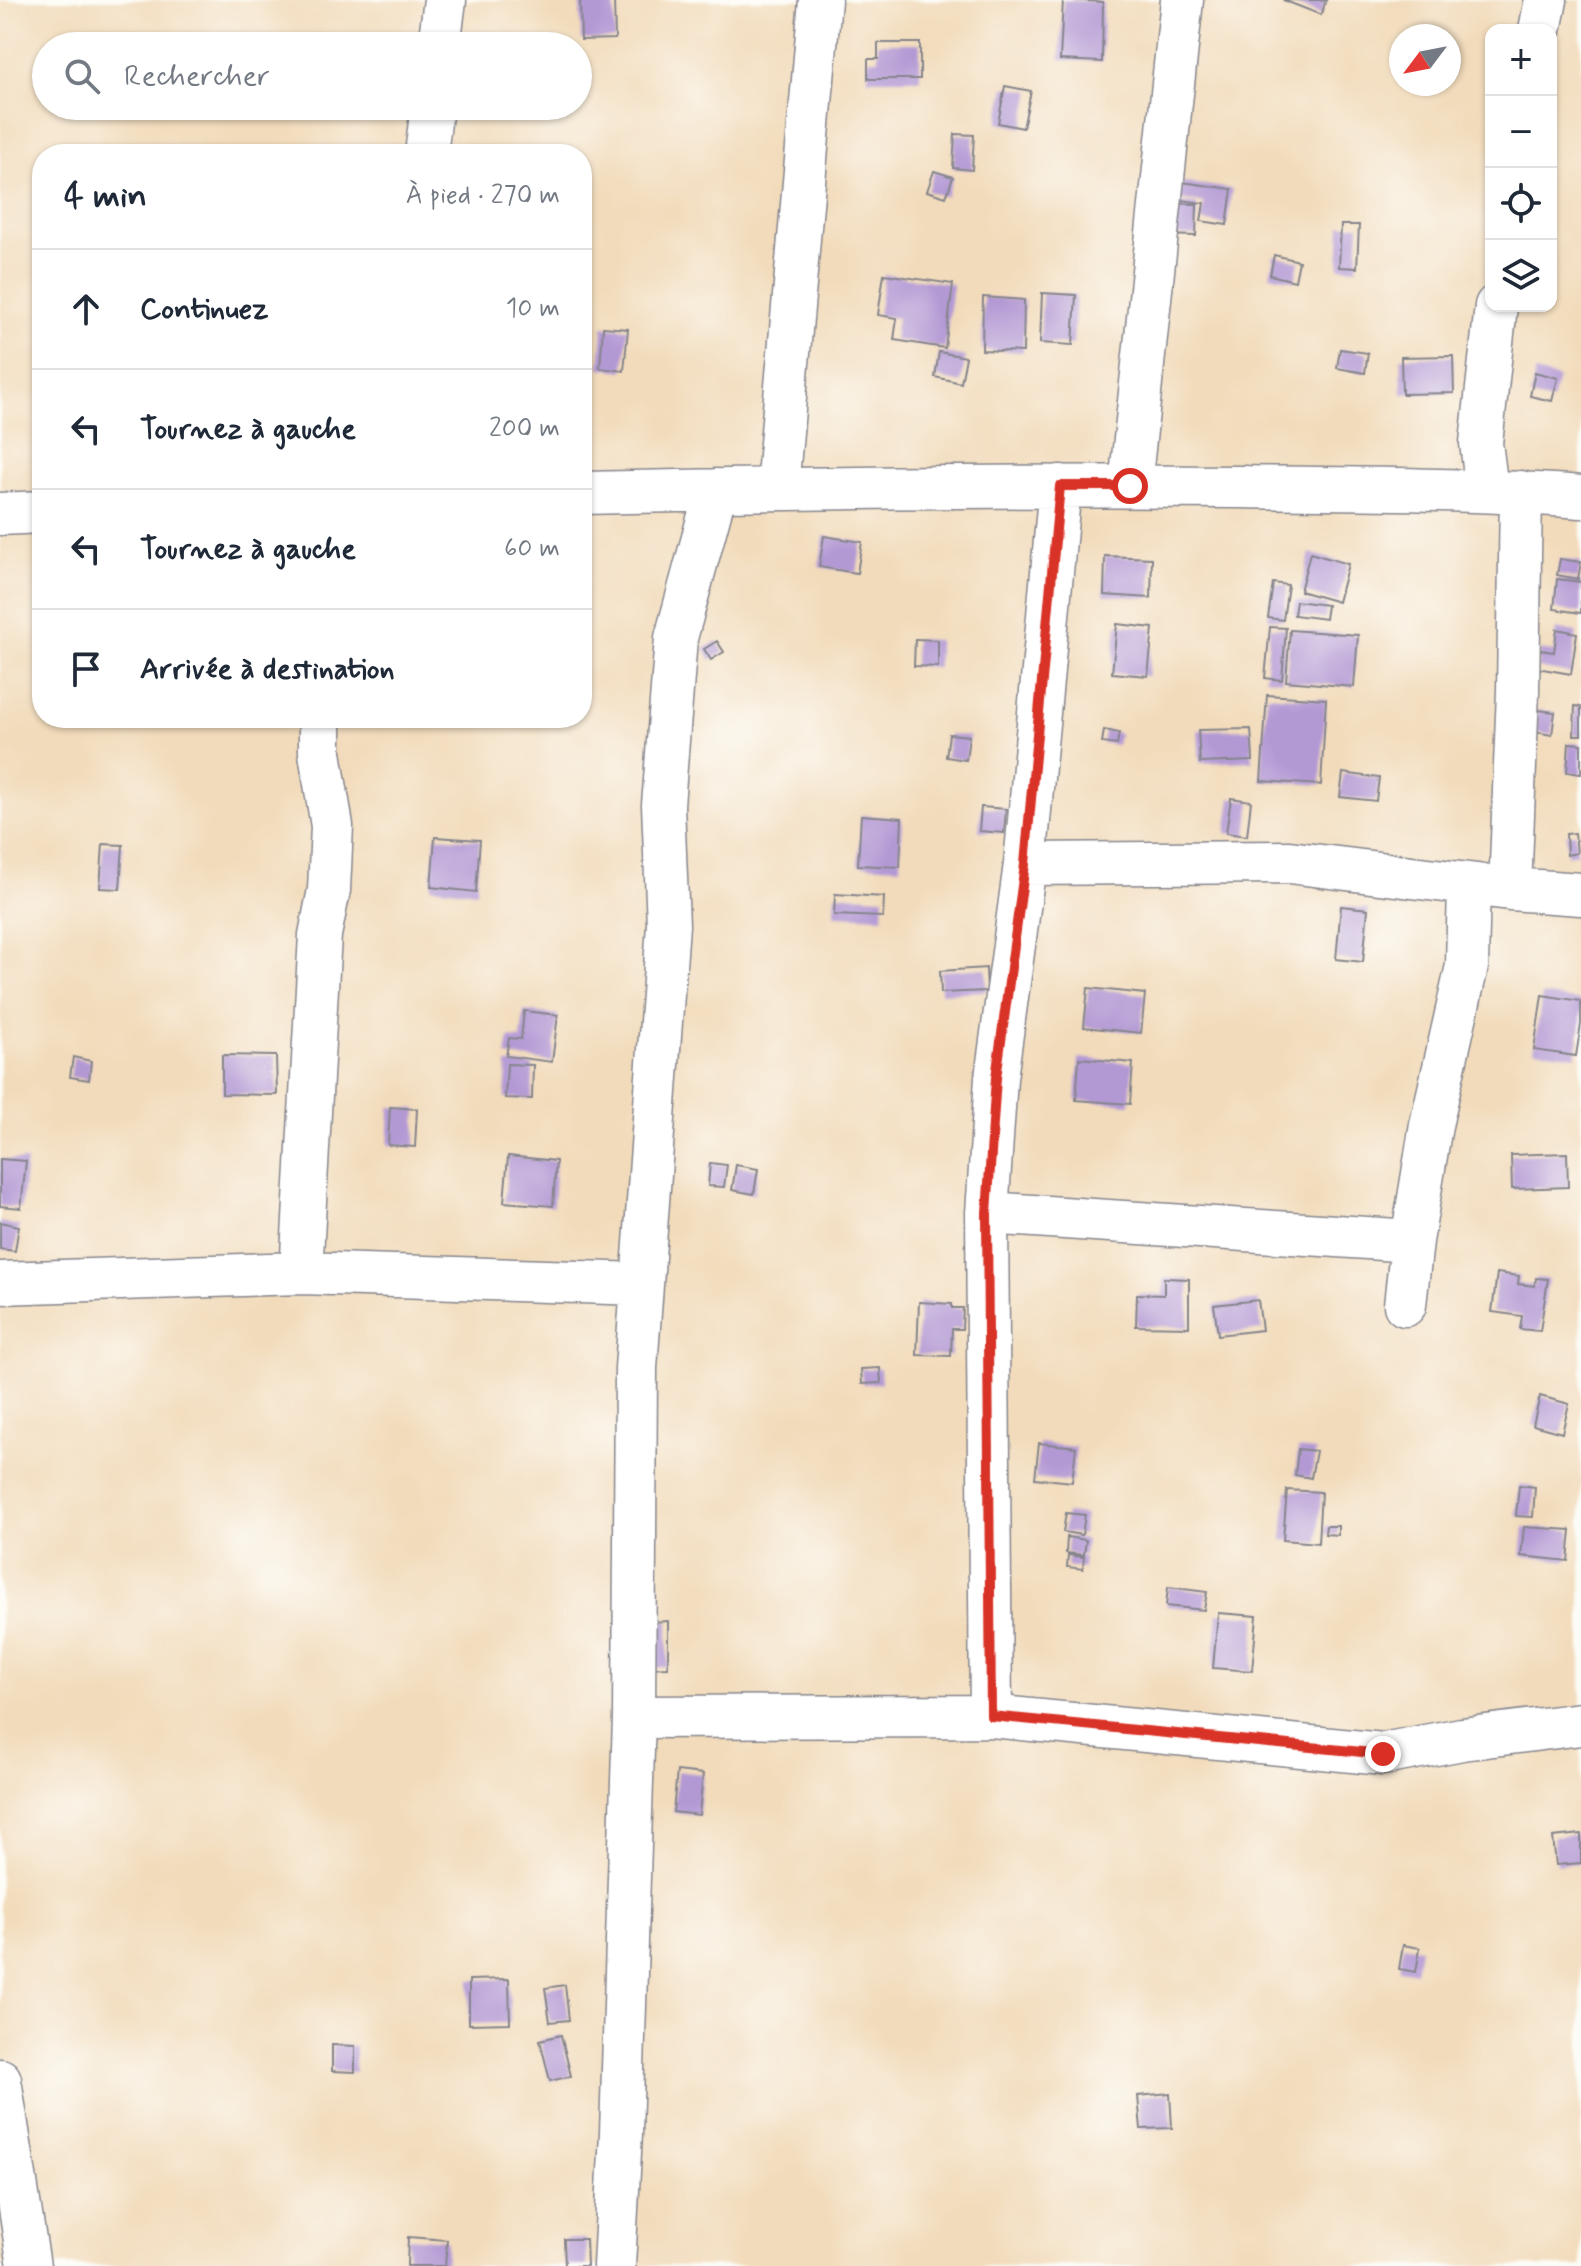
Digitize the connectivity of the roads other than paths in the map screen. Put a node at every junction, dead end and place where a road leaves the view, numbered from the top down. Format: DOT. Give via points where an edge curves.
graph roads {
  1 [pos="445,0"];
  2 [pos="820,0"];
  3 [pos="1182,0"];
  4 [pos="1546,0"];
  5 [pos="1541,24"];
  6 [pos="441,32"];
  7 [pos="430,120"];
  8 [pos="427,144"];
  9 [pos="1495,312"];
  10 [pos="1060,486"];
  11 [pos="1130,486"];
  12 [pos="777,489"];
  13 [pos="716,490"];
  14 [pos="1504,491"];
  15 [pos="592,493"];
  16 [pos="1581,497"];
  17 [pos="32,512"];
  18 [pos="0,514"];
  19 [pos="320,728"];
  20 [pos="1025,864"];
  21 [pos="1469,885"];
  22 [pos="1510,889"];
  23 [pos="1581,894"];
  24 [pos="987,1213"];
  25 [pos="1412,1241"];
  26 [pos="301,1273"];
  27 [pos="0,1283"];
  28 [pos="642,1284"];
  29 [pos="1405,1305"];
  30 [pos="991,1716"];
  31 [pos="634,1717"];
  32 [pos="1581,1724"];
  33 [pos="0,2080"];
  34 [pos="29,2266"];
  35 [pos="614,2266"];
  1 -- 6 [label="street"];
  2 -- 12 [label="street"];
  3 -- 11 [label="street"];
  4 -- 5 [label="street"];
  7 -- 8 [label="street"];
  9 -- 14 [label="street" via="1481,443"];
  10 -- 11 [label="street"];
  10 -- 12 [label="street"];
  10 -- 20 [label="street"];
  11 -- 14 [label="street"];
  12 -- 13 [label="street"];
  13 -- 15 [label="street"];
  13 -- 28 [label="street" via="676,638 663,805 668,925"];
  14 -- 16 [label="street"];
  14 -- 22 [label="street" via="1518,691"];
  17 -- 18 [label="street"];
  19 -- 26 [label="street" via="332,826 329,890 320,935"];
  20 -- 21 [label="street" via="1289,862"];
  20 -- 24 [label="street" via="996,1078"];
  21 -- 22 [label="street"];
  21 -- 25 [label="street" via="1467,966 1431,1125"];
  22 -- 23 [label="street"];
  24 -- 25 [label="street"];
  24 -- 30 [label="street"];
  25 -- 29 [label="street"];
  26 -- 27 [label="street"];
  26 -- 28 [label="street"];
  28 -- 31 [label="street" via="636,1368"];
  30 -- 31 [label="street"];
  30 -- 32 [label="street" via="1383,1754"];
  31 -- 35 [label="street"];
  33 -- 34 [label="street"];
}
